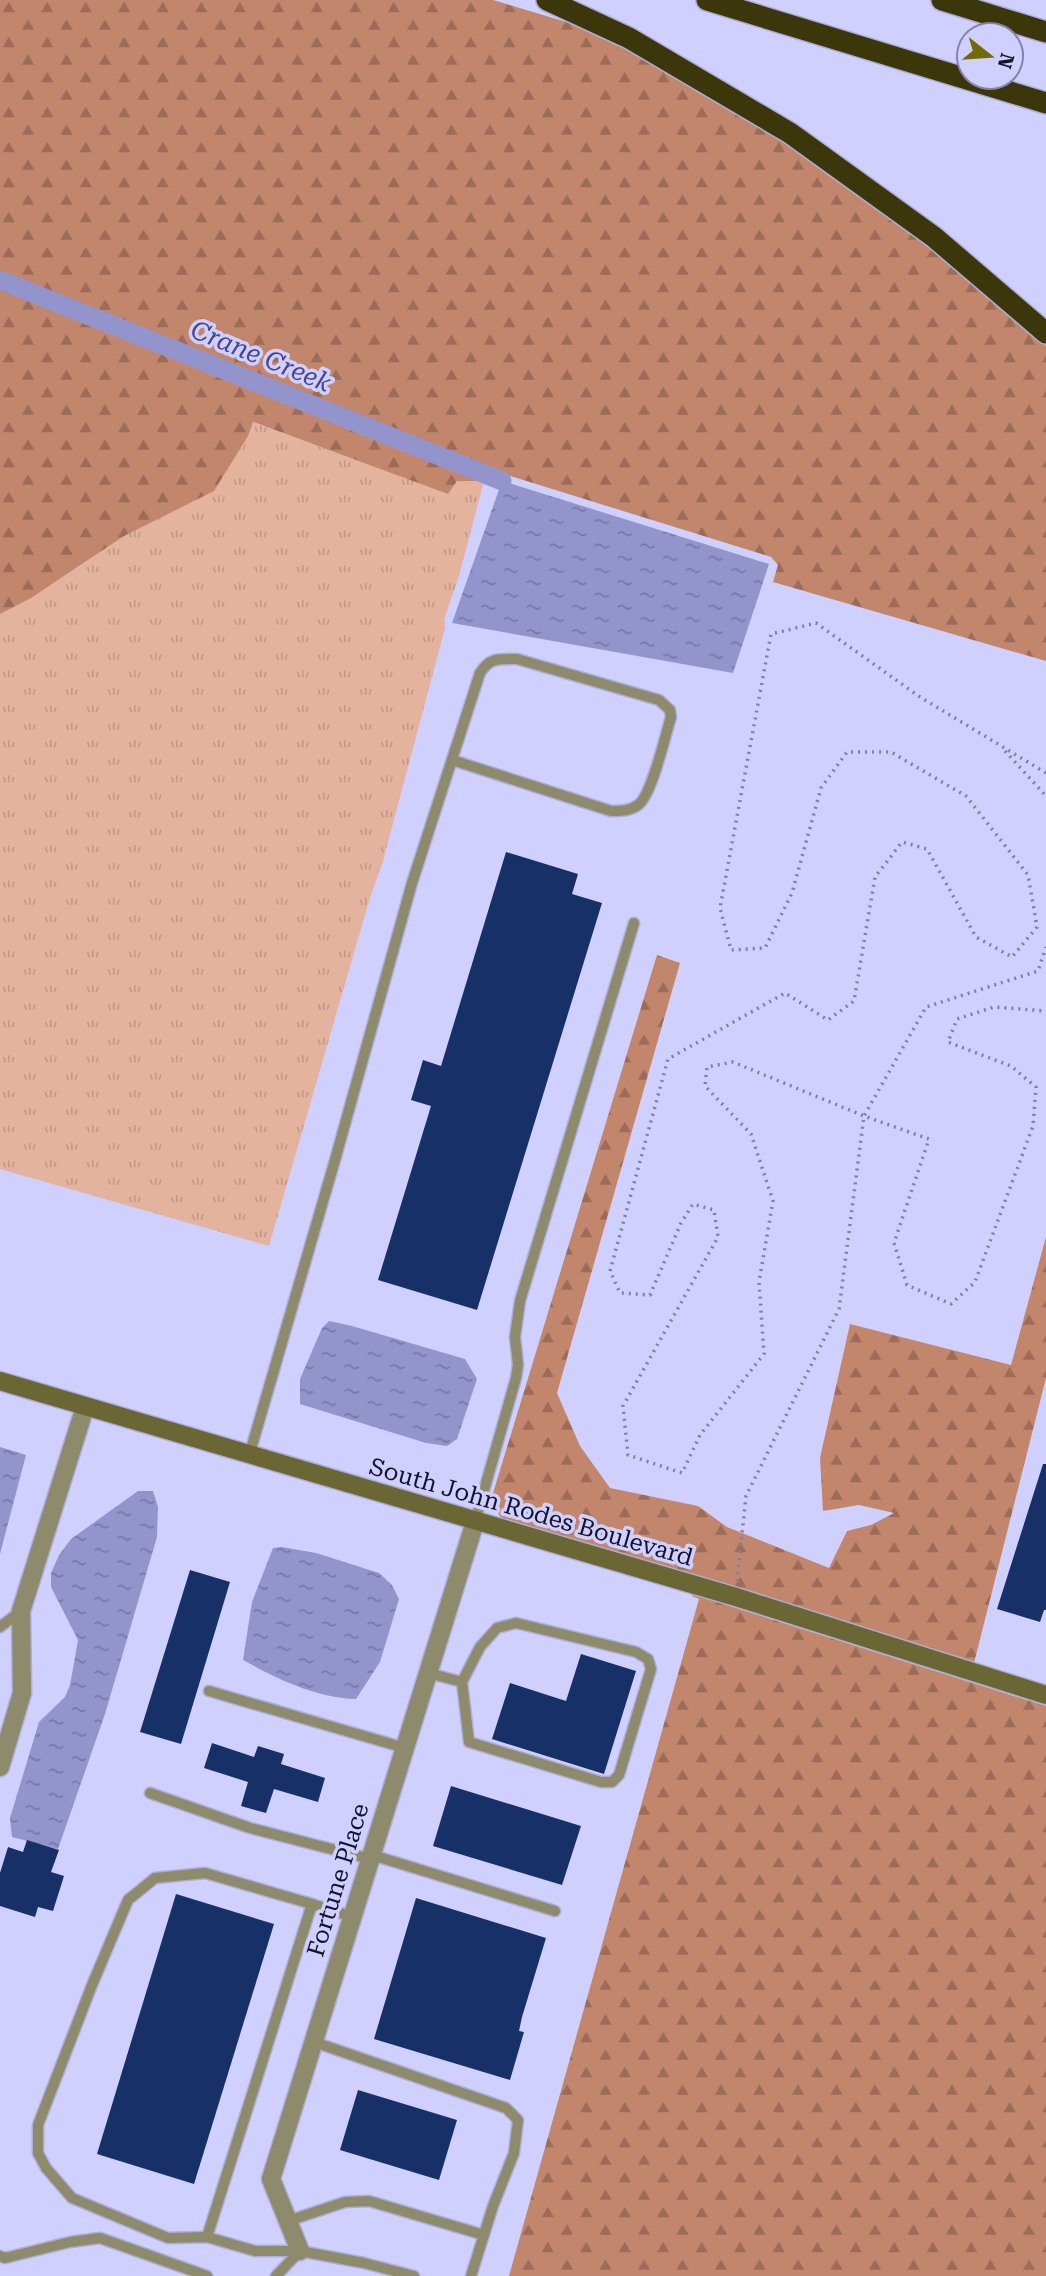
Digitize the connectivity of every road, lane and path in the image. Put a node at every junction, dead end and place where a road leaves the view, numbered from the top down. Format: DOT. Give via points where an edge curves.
graph roads {
  1 [pos="547,0"];
  2 [pos="707,0"];
  3 [pos="942,0"];
  4 [pos="1046,32"];
  5 [pos="1046,103"];
  6 [pos="1046,334"];
  7 [pos="1001,746"];
  8 [pos="452,760"];
  9 [pos="1046,773"];
  10 [pos="1046,796"];
  11 [pos="634,923"];
  12 [pos="1046,947"];
  13 [pos="1046,1011"];
  14 [pos="864,1116"];
  15 [pos="0,1381"];
  16 [pos="85,1408"];
  17 [pos="249,1456"];
  18 [pos="475,1522"];
  19 [pos="736,1597"];
  20 [pos="21,1611"];
  21 [pos="0,1627"];
  22 [pos="428,1674"];
  23 [pos="462,1682"];
  24 [pos="209,1690"];
  25 [pos="1046,1695"];
  26 [pos="405,1748"];
  27 [pos="0,1767"];
  28 [pos="150,1793"];
  29 [pos="371,1857"];
  30 [pos="312,1905"];
  31 [pos="555,1911"];
  32 [pos="353,1917"];
  33 [pos="314,2042"];
  34 [pos="288,2221"];
  35 [pos="484,2235"];
  36 [pos="207,2238"];
  37 [pos="300,2251"];
  38 [pos="2,2260"];
  39 [pos="207,2276"];
  40 [pos="276,2276"];
  41 [pos="414,2276"];
  42 [pos="471,2276"];
  1 -- 6 [label="highway" via="629,38 790,133 934,237"];
  2 -- 5 [label="highway"];
  3 -- 4 [label="highway"];
  7 -- 9 [label="path"];
  7 -- 10 [label="path"];
  7 -- 14 [label="path" via="920,697 816,623 771,634 720,908 731,950 765,948 792,893 821,788 847,752 891,752 966,796 1028,875 1037,927 1012,957 976,937 927,849 902,842 875,877 854,1000 828,1020 785,993 668,1059 610,1271 620,1293 650,1295 693,1204 714,1210 718,1237 623,1406 628,1455 682,1473 700,1435 764,1354 759,1282 773,1201 751,1134 705,1086 707,1068 733,1062"];
  8 -- 8 [label="lane" via="480,673 486,663 498,659 517,659 659,700 670,710 649,789 639,805 626,810 611,811"];
  8 -- 17 [label="lane" via="412,883"];
  11 -- 18 [label="lane" via="520,1301 516,1378"];
  12 -- 14 [label="path" via="1038,971 926,1007"];
  13 -- 14 [label="path" via="994,1007 957,1019 948,1042 1011,1066 1036,1087 1033,1126 975,1282 951,1304 907,1285 894,1243 929,1139"];
  14 -- 19 [label="path" via="839,1309 746,1496"];
  15 -- 16 [label="main road, South John Rodes Boulevard"];
  16 -- 17 [label="main road, South John Rodes Boulevard"];
  16 -- 20 [label="street"];
  17 -- 18 [label="main road, South John Rodes Boulevard"];
  18 -- 19 [label="main road, South John Rodes Boulevard"];
  18 -- 22 [label="street, Fortune Place"];
  19 -- 25 [label="main road, South John Rodes Boulevard"];
  20 -- 21 [label="lane"];
  20 -- 27 [label="street" via="22,1693"];
  22 -- 23 [label="lane"];
  22 -- 26 [label="street, Fortune Place"];
  23 -- 23 [label="lane" via="469,1742 612,1782 619,1775 651,1669 648,1659 636,1652 516,1623 497,1628 480,1647"];
  24 -- 26 [label="lane"];
  26 -- 29 [label="street, Fortune Place"];
  28 -- 29 [label="lane" via="250,1828"];
  29 -- 31 [label="lane"];
  29 -- 32 [label="street, Fortune Place"];
  30 -- 32 [label="lane"];
  30 -- 36 [label="lane"];
  30 -- 36 [label="lane" via="205,1873 155,1878 128,1900 38,2125 38,2154 72,2198 168,2238"];
  32 -- 33 [label="street, Fortune Place"];
  33 -- 34 [label="street, Fortune Place" via="271,2179"];
  33 -- 35 [label="lane" via="506,2108 517,2120 514,2153"];
  34 -- 35 [label="lane" via="345,2202 369,2201"];
  34 -- 37 [label="street, Fortune Place"];
  35 -- 42 [label="lane"];
  36 -- 37 [label="lane" via="256,2251"];
  37 -- 40 [label="lane"];
  37 -- 41 [label="lane"];
  38 -- 39 [label="lane" via="100,2238"];
}
